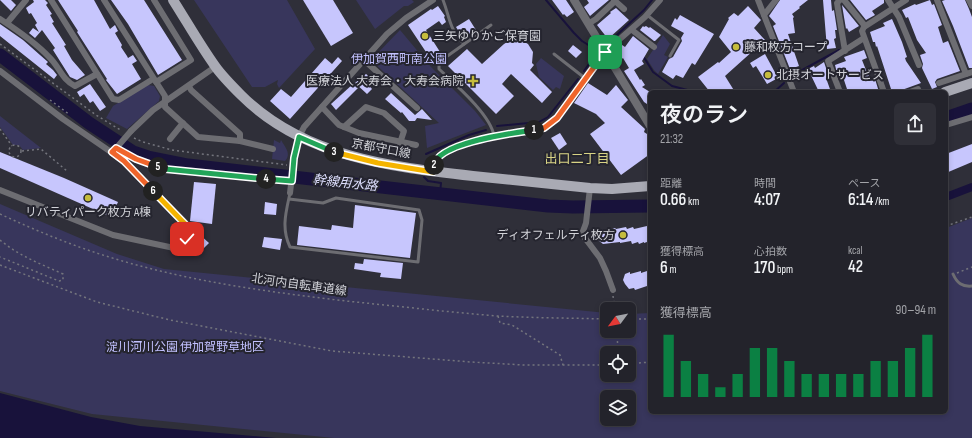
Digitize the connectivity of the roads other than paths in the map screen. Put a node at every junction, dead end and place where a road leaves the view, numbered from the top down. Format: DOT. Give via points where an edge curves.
graph roads {
  1 [pos="16,0"];
  2 [pos="51,0"];
  3 [pos="104,0"];
  4 [pos="154,0"];
  5 [pos="173,0"];
  6 [pos="433,0"];
  7 [pos="444,0"];
  8 [pos="574,0"];
  9 [pos="615,0"];
  10 [pos="660,0"];
  11 [pos="758,0"];
  12 [pos="776,0"];
  13 [pos="840,0"];
  14 [pos="844,0"];
  15 [pos="888,0"];
  16 [pos="906,0"];
  17 [pos="937,0"];
  18 [pos="969,0"];
  19 [pos="24,2"];
  20 [pos="972,6"];
  21 [pos="894,8"];
  22 [pos="624,9"];
  23 [pos="764,14"];
  24 [pos="647,15"];
  25 [pos="0,18"];
  26 [pos="6,23"];
  27 [pos="588,24"];
  28 [pos="491,25"];
  29 [pos="865,26"];
  30 [pos="632,30"];
  31 [pos="864,38"];
  32 [pos="464,44"];
  33 [pos="654,47"];
  34 [pos="845,51"];
  35 [pos="605,52"];
  36 [pos="554,54"];
  37 [pos="670,56"];
  38 [pos="364,60"];
  39 [pos="919,65"];
  40 [pos="216,67"];
  41 [pos="0,71"];
  42 [pos="969,73"];
  43 [pos="97,74"];
  44 [pos="586,79"];
  45 [pos="154,81"];
  46 [pos="939,83"];
  47 [pos="972,84"];
  48 [pos="189,86"];
  49 [pos="793,90"];
  50 [pos="839,90"];
  51 [pos="883,90"];
  52 [pos="948,91"];
  53 [pos="165,102"];
  54 [pos="322,107"];
  55 [pos="417,108"];
  56 [pos="972,117"];
  57 [pos="183,123"];
  58 [pos="648,123"];
  59 [pos="948,124"];
  60 [pos="344,127"];
  61 [pos="494,136"];
  62 [pos="299,137"];
  63 [pos="170,139"];
  64 [pos="240,141"];
  65 [pos="400,143"];
  66 [pos="416,145"];
  67 [pos="273,149"];
  68 [pos="112,152"];
  69 [pos="433,172"];
  70 [pos="648,186"];
  71 [pos="0,190"];
  72 [pos="590,191"];
  73 [pos="289,196"];
  74 [pos="953,274"];
  75 [pos="972,286"];
  76 [pos="612,290"];
  1 -- 19 [label="street"];
  2 -- 43 [label="street"];
  3 -- 45 [label="street"];
  4 -- 45 [label="street" via="191,60"];
  5 -- 40 [label="main road, 京都守口線"];
  6 -- 38 [label="street" via="387,34"];
  7 -- 32 [label="lane" via="451,26"];
  8 -- 27 [label="street"];
  9 -- 22 [label="street"];
  9 -- 27 [label="street"];
  10 -- 24 [label="street"];
  11 -- 23 [label="street"];
  12 -- 23 [label="street"];
  13 -- 34 [label="street" via="837,3"];
  14 -- 29 [label="street"];
  15 -- 21 [label="street"];
  16 -- 21 [label="street"];
  17 -- 42 [label="street"];
  18 -- 20 [label="street"];
  19 -- 26 [label="street"];
  21 -- 29 [label="street"];
  21 -- 39 [label="street"];
  23 -- 49 [label="street"];
  24 -- 30 [label="street"];
  24 -- 37 [label="lane" via="679,40"];
  25 -- 26 [label="street"];
  26 -- 43 [label="street" via="51,58 70,84 75,86"];
  27 -- 35 [label="street"];
  28 -- 32 [label="lane"];
  29 -- 31 [label="street" via="862,31"];
  30 -- 33 [label="street"];
  30 -- 35 [label="street"];
  31 -- 34 [label="street"];
  31 -- 51 [label="street"];
  32 -- 61 [label="lane" via="439,62 440,69 476,107 488,122"];
  34 -- 50 [label="street" via="828,61"];
  35 -- 44 [label="street"];
  35 -- 58 [label="street"];
  36 -- 44 [label="lane"];
  38 -- 54 [label="street"];
  38 -- 55 [label="street"];
  40 -- 48 [label="street"];
  40 -- 62 [label="main road, 京都守口線" via="242,96 266,116"];
  41 -- 68 [label="street"];
  42 -- 46 [label="street"];
  43 -- 45 [label="street" via="112,100 119,100"];
  44 -- 61 [label="street" via="557,118 544,128"];
  45 -- 53 [label="street"];
  47 -- 52 [label="main road"];
  48 -- 53 [label="street"];
  48 -- 64 [label="street" via="240,134"];
  53 -- 57 [label="street" via="165,107"];
  53 -- 68 [label="street, bridge" via="131,131"];
  54 -- 60 [label="street"];
  54 -- 62 [label="street" via="304,127"];
  56 -- 59 [label="street"];
  57 -- 63 [label="street"];
  57 -- 64 [label="street" via="198,137"];
  60 -- 65 [label="street"];
  60 -- 65 [label="street" via="366,107 384,113 404,131"];
  61 -- 69 [label="street" via="465,144 439,156"];
  62 -- 69 [label="main road, 京都守口線" via="344,155"];
  62 -- 73 [label="street"];
  64 -- 67 [label="street"];
  65 -- 66 [label="street"];
  68 -- 71 [label="street" via="124,161 185,224 188,230 187,239 181,247 174,248 113,235"];
  69 -- 72 [label="main road, 京都守口線"];
  70 -- 72 [label="main road, 京都守口線"];
  72 -- 76 [label="street" via="586,224 582,234 600,258"];
  73 -- 73 [label="lane" via="323,203 336,198 419,210 422,220 418,262 290,247 285,238"];
  74 -- 75 [label="lane" via="963,286"];
}
